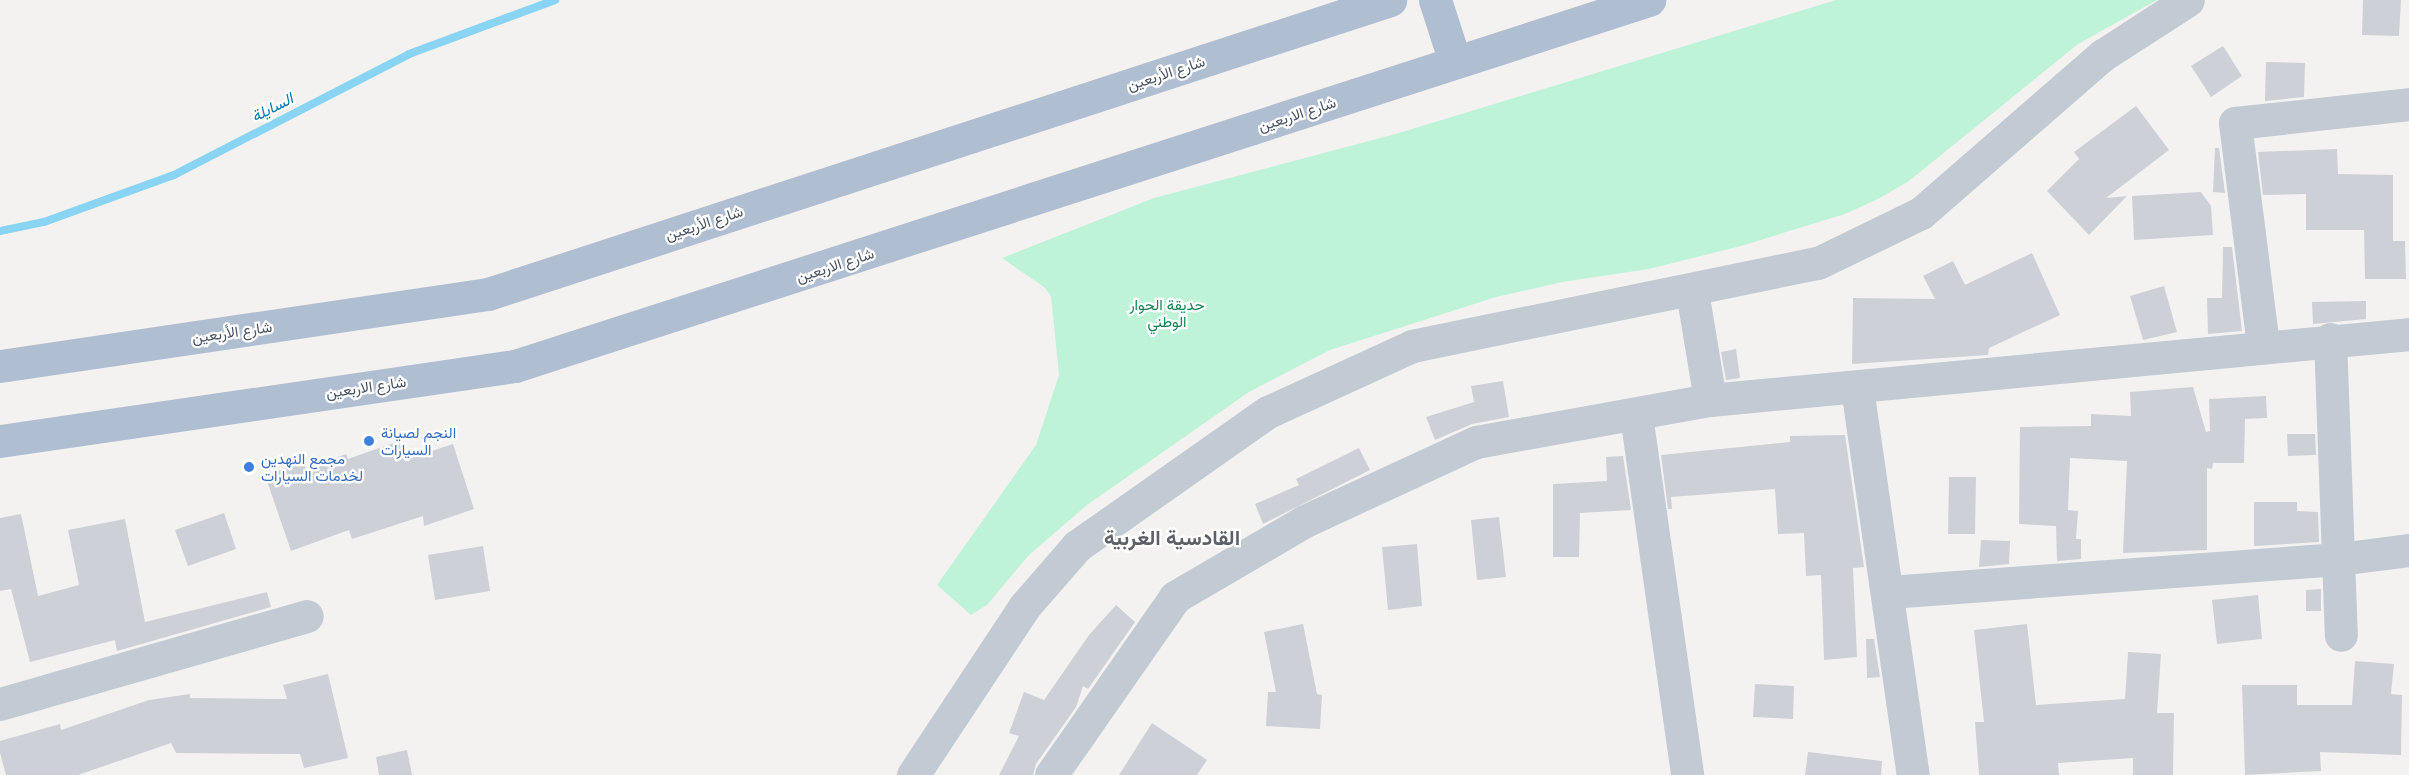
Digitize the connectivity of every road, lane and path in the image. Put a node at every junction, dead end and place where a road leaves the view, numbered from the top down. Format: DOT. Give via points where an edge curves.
graph roads {
  1 [pos="1390,0"];
  2 [pos="1435,0"];
  3 [pos="1649,0"];
  4 [pos="2188,0"];
  5 [pos="1455,62"];
  6 [pos="2409,104"];
  7 [pos="1692,291"];
  8 [pos="2409,334"];
  9 [pos="2330,339"];
  10 [pos="2264,345"];
  11 [pos="0,366"];
  12 [pos="1857,388"];
  13 [pos="1710,400"];
  14 [pos="1636,415"];
  15 [pos="0,441"];
  16 [pos="2409,549"];
  17 [pos="2339,559"];
  18 [pos="1889,592"];
  19 [pos="307,616"];
  20 [pos="2341,635"];
  21 [pos="0,704"];
  22 [pos="913,775"];
  23 [pos="1052,775"];
  24 [pos="1687,775"];
  25 [pos="1913,775"];
  1 -- 11 [label="main road, شارع الأربعين" via="488,294"];
  2 -- 5 [label="main road"];
  3 -- 5 [label="main road, شارع الاربعين"];
  4 -- 7 [label="street" via="2103,55 1921,213 1818,262"];
  5 -- 15 [label="main road, شارع الاربعين" via="1064,192 515,366"];
  6 -- 10 [label="street" via="2235,123"];
  7 -- 13 [label="street"];
  7 -- 22 [label="street" via="1412,346 1268,412 1077,546 1024,607"];
  8 -- 9 [label="street"];
  9 -- 10 [label="street"];
  9 -- 17 [label="street"];
  10 -- 12 [label="street"];
  12 -- 13 [label="street"];
  12 -- 18 [label="street"];
  13 -- 14 [label="street"];
  14 -- 23 [label="street" via="1476,442 1305,521 1175,597"];
  14 -- 24 [label="street"];
  16 -- 17 [label="street"];
  17 -- 18 [label="street"];
  17 -- 20 [label="street"];
  18 -- 25 [label="street"];
  19 -- 21 [label="street"];
}
